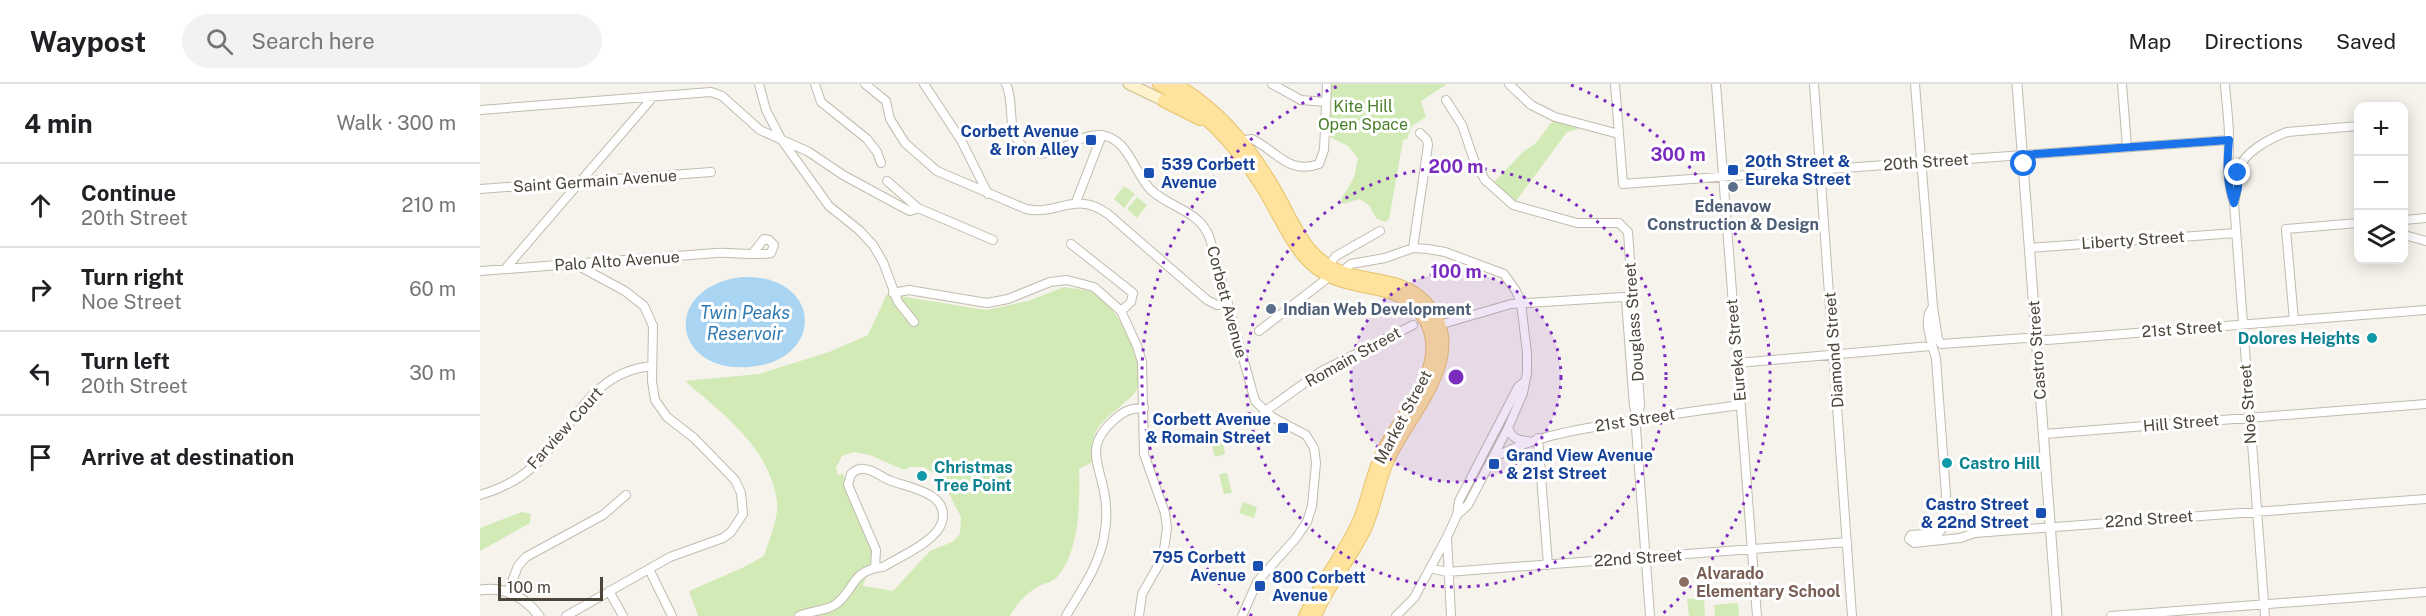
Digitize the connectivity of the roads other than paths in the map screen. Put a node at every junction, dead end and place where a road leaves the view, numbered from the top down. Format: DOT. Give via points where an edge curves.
graph roads {
  1 [pos="759,84"];
  2 [pos="815,84"];
  3 [pos="865,84"];
  4 [pos="924,84"];
  5 [pos="1006,84"];
  6 [pos="1129,84"];
  7 [pos="1159,84"];
  8 [pos="1175,84"];
  9 [pos="1272,84"];
  10 [pos="1327,84"];
  11 [pos="1509,84"];
  12 [pos="1615,84"];
  13 [pos="1716,84"];
  14 [pos="1814,84"];
  15 [pos="1915,84"];
  16 [pos="2017,84"];
  17 [pos="2122,84"];
  18 [pos="2225,84"];
  19 [pos="1184,95"];
  20 [pos="654,97"];
  21 [pos="1446,100"];
  22 [pos="1164,101"];
  23 [pos="1326,102"];
  24 [pos="480,110"];
  25 [pos="1212,126"];
  26 [pos="2354,126"];
  27 [pos="1420,133"];
  28 [pos="1619,134"];
  29 [pos="1102,135"];
  30 [pos="781,139"];
  31 [pos="2229,140"];
  32 [pos="1238,146"];
  33 [pos="2127,147"];
  34 [pos="2023,155"];
  35 [pos="1921,163"];
  36 [pos="881,164"];
  37 [pos="1821,170"];
  38 [pos="711,172"];
  39 [pos="1722,178"];
  40 [pos="582,182"];
  41 [pos="887,182"];
  42 [pos="480,189"];
  43 [pos="988,194"];
  44 [pos="1076,202"];
  45 [pos="2234,203"];
  46 [pos="918,208"];
  47 [pos="2426,218"];
  48 [pos="2408,220"];
  49 [pos="2354,223"];
  50 [pos="1380,231"];
  51 [pos="2236,233"];
  52 [pos="2408,236"];
  53 [pos="993,240"];
  54 [pos="2426,241"];
  55 [pos="1071,244"];
  56 [pos="1413,248"];
  57 [pos="2030,248"];
  58 [pos="753,253"];
  59 [pos="575,264"];
  60 [pos="506,269"];
  61 [pos="480,271"];
  62 [pos="1332,272"];
  63 [pos="893,293"];
  64 [pos="1521,303"];
  65 [pos="1227,305"];
  66 [pos="2426,310"];
  67 [pos="1121,311"];
  68 [pos="2294,321"];
  69 [pos="914,322"];
  70 [pos="1413,325"];
  71 [pos="1439,325"];
  72 [pos="2243,325"];
  73 [pos="1259,331"];
  74 [pos="2037,339"];
  75 [pos="1935,344"];
  76 [pos="1833,354"];
  77 [pos="1738,363"];
  78 [pos="652,366"];
  79 [pos="1525,381"];
  80 [pos="2426,404"];
  81 [pos="1741,405"];
  82 [pos="1144,408"];
  83 [pos="1264,412"];
  84 [pos="2248,417"];
  85 [pos="1637,418"];
  86 [pos="1508,428"];
  87 [pos="2044,434"];
  88 [pos="1534,440"];
  89 [pos="1493,458"];
  90 [pos="480,495"];
  91 [pos="626,495"];
  92 [pos="2426,499"];
  93 [pos="2257,511"];
  94 [pos="1457,515"];
  95 [pos="2051,527"];
  96 [pos="1447,537"];
  97 [pos="1847,542"];
  98 [pos="1752,549"];
  99 [pos="1646,557"];
  100 [pos="1548,564"];
  101 [pos="875,568"];
  102 [pos="1430,568"];
  103 [pos="649,569"];
  104 [pos="1448,572"];
  105 [pos="480,590"];
  106 [pos="609,591"];
  107 [pos="508,592"];
  108 [pos="2426,592"];
  109 [pos="2264,604"];
  110 [pos="539,616"];
  111 [pos="566,616"];
  112 [pos="623,616"];
  113 [pos="672,616"];
  114 [pos="799,616"];
  115 [pos="1066,616"];
  116 [pos="1139,616"];
  117 [pos="1242,616"];
  118 [pos="1305,616"];
  119 [pos="1315,616"];
  120 [pos="1396,616"];
  121 [pos="1451,616"];
  122 [pos="1650,616"];
  123 [pos="1757,616"];
  124 [pos="1852,616"];
  125 [pos="2057,616"];
  126 [pos="2111,616"];
  127 [pos="2265,616"];
  1 -- 30 [label="street" via="766,110"];
  2 -- 36 [label="street" via="820,102 867,140"];
  3 -- 43 [label="street" via="885,99 891,122 912,150 942,174"];
  4 -- 43 [label="street" via="961,140"];
  5 -- 29 [label="street" via="1013,133 1029,150 1046,153 1089,136"];
  6 -- 22 [label="main road"];
  7 -- 19 [label="main road, Market Street"];
  8 -- 19 [label="main road, Market Street"];
  9 -- 23 [label="street" via="1301,100"];
  10 -- 23 [label="street"];
  11 -- 28 [label="street" via="1531,105 1554,117"];
  12 -- 28 [label="street"];
  13 -- 39 [label="street, Eureka Street"];
  14 -- 37 [label="street, Diamond Street"];
  15 -- 35 [label="street"];
  16 -- 34 [label="street, Castro Street"];
  17 -- 33 [label="street"];
  18 -- 31 [label="street, Noe Street"];
  19 -- 22 [label="main road" via="1174,104"];
  19 -- 25 [label="main road, Market Street"];
  19 -- 32 [label="main road, Market Street" via="1220,117"];
  20 -- 24 [label="street"];
  20 -- 30 [label="street" via="702,91 722,96 751,123"];
  20 -- 40 [label="street"];
  21 -- 85 [label="street, Douglass Street" via="1462,125 1485,180 1513,205 1577,223 1619,224 1628,232 1640,405"];
  22 -- 25 [label="main road"];
  23 -- 32 [label="street" via="1323,157 1315,166 1288,164 1252,139"];
  25 -- 32 [label="main road, Market Street"];
  26 -- 45 [label="street" via="2276,136 2241,164"];
  27 -- 56 [label="street" via="1428,145"];
  28 -- 39 [label="street, 20th Street" via="1623,184"];
  29 -- 44 [label="street"];
  29 -- 65 [label="street, Corbett Avenue" via="1120,143 1155,194 1205,227"];
  30 -- 46 [label="street" via="902,207 910,211"];
  30 -- 63 [label="street" via="829,206 873,245"];
  31 -- 33 [label="street, 20th Street"];
  31 -- 45 [label="street, Noe Street" via="2227,168"];
  32 -- 62 [label="main road, Market Street" via="1264,171 1306,244"];
  33 -- 34 [label="street, 20th Street"];
  34 -- 35 [label="street, 20th Street"];
  34 -- 57 [label="street, Castro Street"];
  35 -- 37 [label="street, 20th Street"];
  35 -- 75 [label="street" via="1933,307 1928,315"];
  37 -- 39 [label="street, 20th Street"];
  37 -- 76 [label="street, Diamond Street"];
  38 -- 40 [label="street, Saint Germain Avenue"];
  39 -- 77 [label="street, Eureka Street"];
  40 -- 42 [label="street, Saint Germain Avenue"];
  40 -- 60 [label="street"];
  41 -- 46 [label="street"];
  43 -- 44 [label="street" via="1031,210"];
  44 -- 65 [label="street" via="1104,211 1207,300"];
  45 -- 51 [label="street, Noe Street"];
  46 -- 53 [label="street"];
  47 -- 48 [label="street"];
  49 -- 68 [label="street" via="2286,229"];
  50 -- 62 [label="street" via="1336,256"];
  51 -- 57 [label="street, Liberty Street"];
  51 -- 72 [label="street, Noe Street"];
  52 -- 54 [label="street"];
  55 -- 67 [label="street" via="1133,293 1131,302"];
  56 -- 62 [label="street"];
  56 -- 64 [label="street" via="1445,252 1504,274"];
  57 -- 74 [label="street, Castro Street"];
  58 -- 59 [label="street, Palo Alto Avenue"];
  59 -- 60 [label="street, Palo Alto Avenue"];
  59 -- 78 [label="street" via="644,306 653,326"];
  60 -- 61 [label="street, Palo Alto Avenue"];
  62 -- 71 [label="main road, Market Street" via="1404,287 1428,305"];
  62 -- 73 [label="street"];
  62 -- 118 [label="main road, Market Street" via="1354,286 1387,291 1406,300 1425,320 1432,348 1424,382 1380,456 1358,523"];
  63 -- 67 [label="street" via="909,290 987,303 1050,282 1072,280 1094,287"];
  63 -- 69 [label="street"];
  64 -- 71 [label="street"];
  64 -- 79 [label="street" via="1527,353"];
  64 -- 85 [label="street, Douglass Street" via="1623,297"];
  65 -- 83 [label="street, Corbett Avenue" via="1252,396"];
  66 -- 68 [label="street, 21st Street"];
  67 -- 82 [label="street" via="1142,362"];
  68 -- 72 [label="street, 21st Street"];
  70 -- 83 [label="street, Romain Street" via="1320,372"];
  71 -- 119 [label="main road, Market Street" via="1443,349 1435,379 1389,459 1362,535"];
  72 -- 74 [label="street, 21st Street"];
  72 -- 84 [label="street, Noe Street"];
  74 -- 75 [label="street, 21st Street"];
  74 -- 87 [label="street, Castro Street"];
  75 -- 76 [label="street, 21st Street"];
  75 -- 95 [label="street, 22nd Street" via="1946,484 1945,524 1935,534 1909,539 1914,543"];
  76 -- 77 [label="street, 21st Street"];
  76 -- 97 [label="street, Diamond Street"];
  77 -- 81 [label="street, Eureka Street"];
  78 -- 90 [label="street, Farview Court" via="628,370 601,386 537,463 507,485"];
  78 -- 103 [label="street" via="652,388 660,408 735,480 743,514 723,537 691,547"];
  79 -- 86 [label="street"];
  79 -- 94 [label="street" via="1518,387 1459,501"];
  80 -- 84 [label="street, Hill Street"];
  81 -- 85 [label="street, 21st Street"];
  81 -- 98 [label="street, Eureka Street"];
  82 -- 115 [label="street" via="1123,412 1098,440 1095,460 1106,504 1104,538 1091,576"];
  82 -- 116 [label="street" via="1145,459 1167,528 1163,557 1142,594"];
  83 -- 117 [label="street" via="1300,430 1312,442 1316,462 1312,506 1296,538 1257,582"];
  84 -- 87 [label="street, Hill Street"];
  84 -- 93 [label="street, Noe Street"];
  85 -- 88 [label="street, 21st Street"];
  85 -- 99 [label="street, Douglass Street"];
  86 -- 88 [label="street" via="1518,440"];
  86 -- 89 [label="street"];
  87 -- 95 [label="street, Castro Street"];
  88 -- 89 [label="street, 21st Street"];
  88 -- 100 [label="street"];
  89 -- 94 [label="street" via="1468,505"];
  91 -- 107 [label="street" via="603,515 526,557"];
  92 -- 93 [label="street, 22nd Street"];
  93 -- 95 [label="street, 22nd Street"];
  93 -- 109 [label="street, Noe Street"];
  94 -- 96 [label="street"];
  95 -- 125 [label="street, Castro Street"];
  96 -- 102 [label="street"];
  96 -- 104 [label="street"];
  97 -- 98 [label="street, 22nd Street"];
  97 -- 124 [label="street, Diamond Street"];
  98 -- 99 [label="street, 22nd Street"];
  98 -- 123 [label="street, Eureka Street"];
  99 -- 100 [label="street, 22nd Street"];
  99 -- 122 [label="street, Douglass Street"];
  100 -- 104 [label="street, 22nd Street"];
  101 -- 101 [label="street" via="931,538 940,527 943,514 929,494 861,469 852,473 848,485 876,550"];
  101 -- 114 [label="street" via="862,574 835,605"];
  102 -- 104 [label="street, 22nd Street"];
  102 -- 120 [label="street" via="1414,598"];
  103 -- 106 [label="street"];
  103 -- 113 [label="street"];
  104 -- 121 [label="street"];
  105 -- 107 [label="street"];
  106 -- 111 [label="street"];
  106 -- 112 [label="street"];
  107 -- 110 [label="street" via="523,598"];
  108 -- 109 [label="street"];
  109 -- 126 [label="street"];
  109 -- 127 [label="street, Noe Street"];
}
